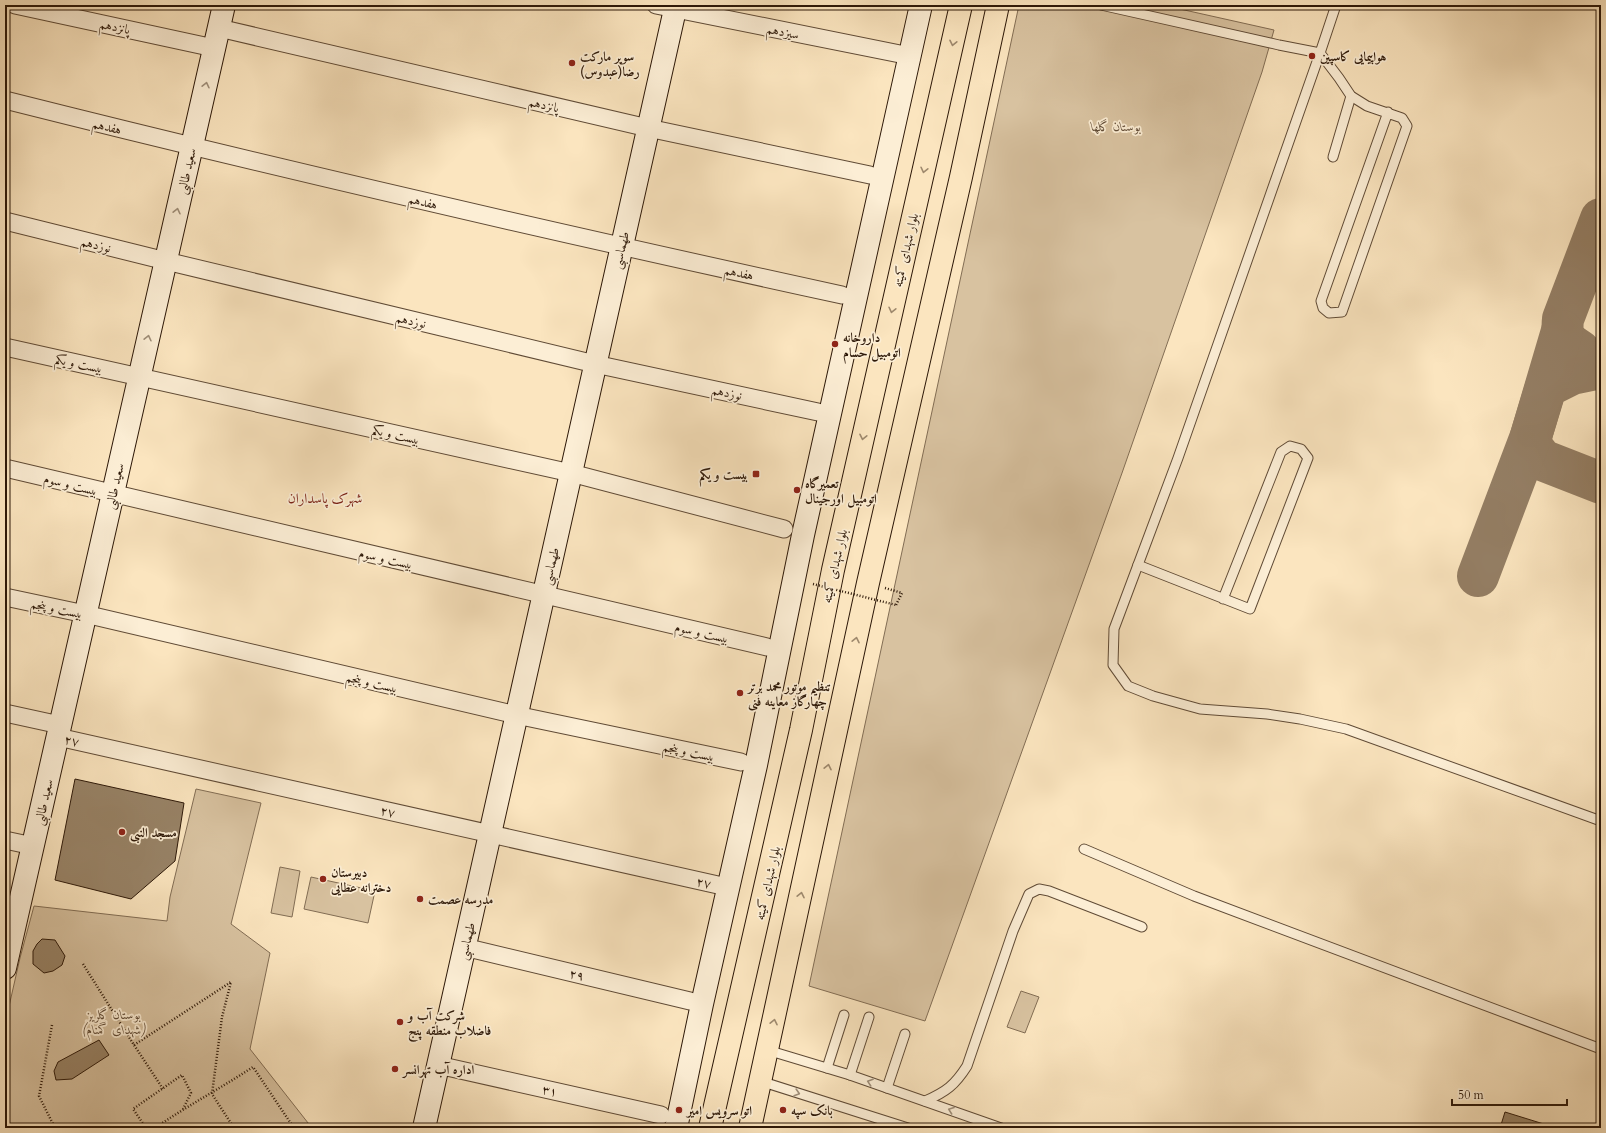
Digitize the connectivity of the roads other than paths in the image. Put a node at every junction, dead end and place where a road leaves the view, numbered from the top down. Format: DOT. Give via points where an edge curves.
graph roads {
  1 [pos="15,5"];
  2 [pos="224,5"];
  3 [pos="922,5"];
  4 [pos="961,5"];
  5 [pos="998,5"];
  6 [pos="1101,5"];
  7 [pos="1336,5"];
  8 [pos="669,6"];
  9 [pos="216,38"];
  10 [pos="1320,53"];
  11 [pos="910,56"];
  12 [pos="1351,96"];
  13 [pos="5,100"];
  14 [pos="1388,112"];
  15 [pos="648,128"];
  16 [pos="192,147"];
  17 [pos="1333,157"];
  18 [pos="870,175"];
  19 [pos="5,221"];
  20 [pos="621,247"];
  21 [pos="166,262"];
  22 [pos="842,294"];
  23 [pos="5,347"];
  24 [pos="595,364"];
  25 [pos="140,376"];
  26 [pos="818,412"];
  27 [pos="5,468"];
  28 [pos="571,473"];
  29 [pos="113,494"];
  30 [pos="784,529"];
  31 [pos="1138,565"];
  32 [pos="543,595"];
  33 [pos="5,597"];
  34 [pos="1223,599"];
  35 [pos="85,614"];
  36 [pos="767,647"];
  37 [pos="5,713"];
  38 [pos="516,715"];
  39 [pos="59,731"];
  40 [pos="740,762"];
  41 [pos="1601,821"];
  42 [pos="490,834"];
  43 [pos="5,840"];
  44 [pos="33,846"];
  45 [pos="1084,849"];
  46 [pos="718,885"];
  47 [pos="1142,927"];
  48 [pos="464,947"];
  49 [pos="5,968"];
  50 [pos="690,1001"];
  51 [pos="844,1015"];
  52 [pos="870,1017"];
  53 [pos="905,1034"];
  54 [pos="1601,1049"];
  55 [pos="768,1050"];
  56 [pos="438,1065"];
  57 [pos="827,1068"];
  58 [pos="850,1075"];
  59 [pos="760,1081"];
  60 [pos="887,1088"];
  61 [pos="926,1101"];
  62 [pos="669,1121"];
  63 [pos="424,1128"];
  64 [pos="710,1128"];
  65 [pos="750,1128"];
  66 [pos="908,1128"];
  67 [pos="1001,1128"];
  1 -- 9 [label="street, پانزدهم"];
  2 -- 9 [label="street, سعید طالبی"];
  3 -- 11 [label="street"];
  4 -- 64 [label="main road, بلوار شهدای کمیته, one-way"];
  55 -- 5 [label="main road, one-way" via="868,583"];
  6 -- 10 [label="lane"];
  7 -- 10 [label="lane"];
  8 -- 11 [label="street, سیزدهم"];
  8 -- 15 [label="street, طهماسبی"];
  9 -- 15 [label="street, پانزدهم"];
  16 -- 9 [label="street, سعید طالبی, one-way"];
  10 -- 12 [label="lane"];
  10 -- 31 [label="lane"];
  11 -- 62 [label="street" via="702,1004"];
  12 -- 14 [label="lane" via="1367,106"];
  12 -- 17 [label="lane"];
  13 -- 16 [label="street, هفدهم"];
  14 -- 14 [label="lane" via="1402,118 1407,126 1342,312 1330,313 1323,308 1321,301"];
  15 -- 18 [label="street, پانزدهم"];
  15 -- 20 [label="street, طهماسبی"];
  16 -- 20 [label="street, هفدهم"];
  21 -- 16 [label="street, سعید طالبی, one-way"];
  19 -- 21 [label="street, نوزدهم"];
  20 -- 22 [label="street, هفدهم"];
  20 -- 24 [label="street, طهماسبی"];
  21 -- 24 [label="street, نوزدهم"];
  25 -- 21 [label="street, سعید طالبی, one-way"];
  23 -- 25 [label="street, بیست و یکم"];
  24 -- 26 [label="street, نوزدهم"];
  24 -- 28 [label="street, طهماسبی"];
  25 -- 28 [label="street, بیست و یکم"];
  25 -- 29 [label="street, سعید طالبی"];
  27 -- 29 [label="street, بیست و سوم"];
  28 -- 30 [label="street, بیست و یکم"];
  28 -- 32 [label="street, طهماسبی"];
  29 -- 32 [label="street, بیست و سوم"];
  29 -- 35 [label="street, سعید طالبی"];
  31 -- 34 [label="lane"];
  31 -- 41 [label="lane" via="1114,629 1113,665 1128,686 1200,709 1300,718 1346,729"];
  32 -- 36 [label="street, بیست و سوم"];
  32 -- 38 [label="street, طهماسبی"];
  33 -- 35 [label="street, بیست و پنجم"];
  34 -- 34 [label="lane" via="1281,452 1290,446 1301,449 1308,458 1250,609"];
  35 -- 38 [label="street, بیست و پنجم"];
  35 -- 39 [label="street, سعید طالبی"];
  37 -- 39 [label="street, ۲۷"];
  38 -- 40 [label="street, بیست و پنجم"];
  38 -- 42 [label="street, طهماسبی"];
  39 -- 42 [label="street, ۲۷"];
  39 -- 44 [label="street, سعید طالبی"];
  42 -- 46 [label="street, ۲۷"];
  42 -- 48 [label="street, طهماسبی"];
  43 -- 44 [label="street"];
  44 -- 49 [label="street, سعید طالبی"];
  45 -- 54 [label="lane" via="1194,896"];
  47 -- 61 [label="lane" via="1049,891 1039,889 1029,894 1013,931 967,1066 958,1080 943,1093"];
  48 -- 50 [label="street, ۲۹"];
  48 -- 56 [label="street, طهماسبی"];
  51 -- 57 [label="lane"];
  52 -- 58 [label="lane"];
  53 -- 60 [label="lane"];
  55 -- 57 [label="lane"];
  55 -- 59 [label="main road"];
  56 -- 62 [label="street, ۳۱"];
  56 -- 63 [label="street, طهماسبی"];
  57 -- 58 [label="lane"];
  60 -- 58 [label="lane, one-way"];
  59 -- 65 [label="main road"];
  59 -- 66 [label="lane, one-way"];
  60 -- 61 [label="lane"];
  67 -- 61 [label="lane, one-way"];
}
